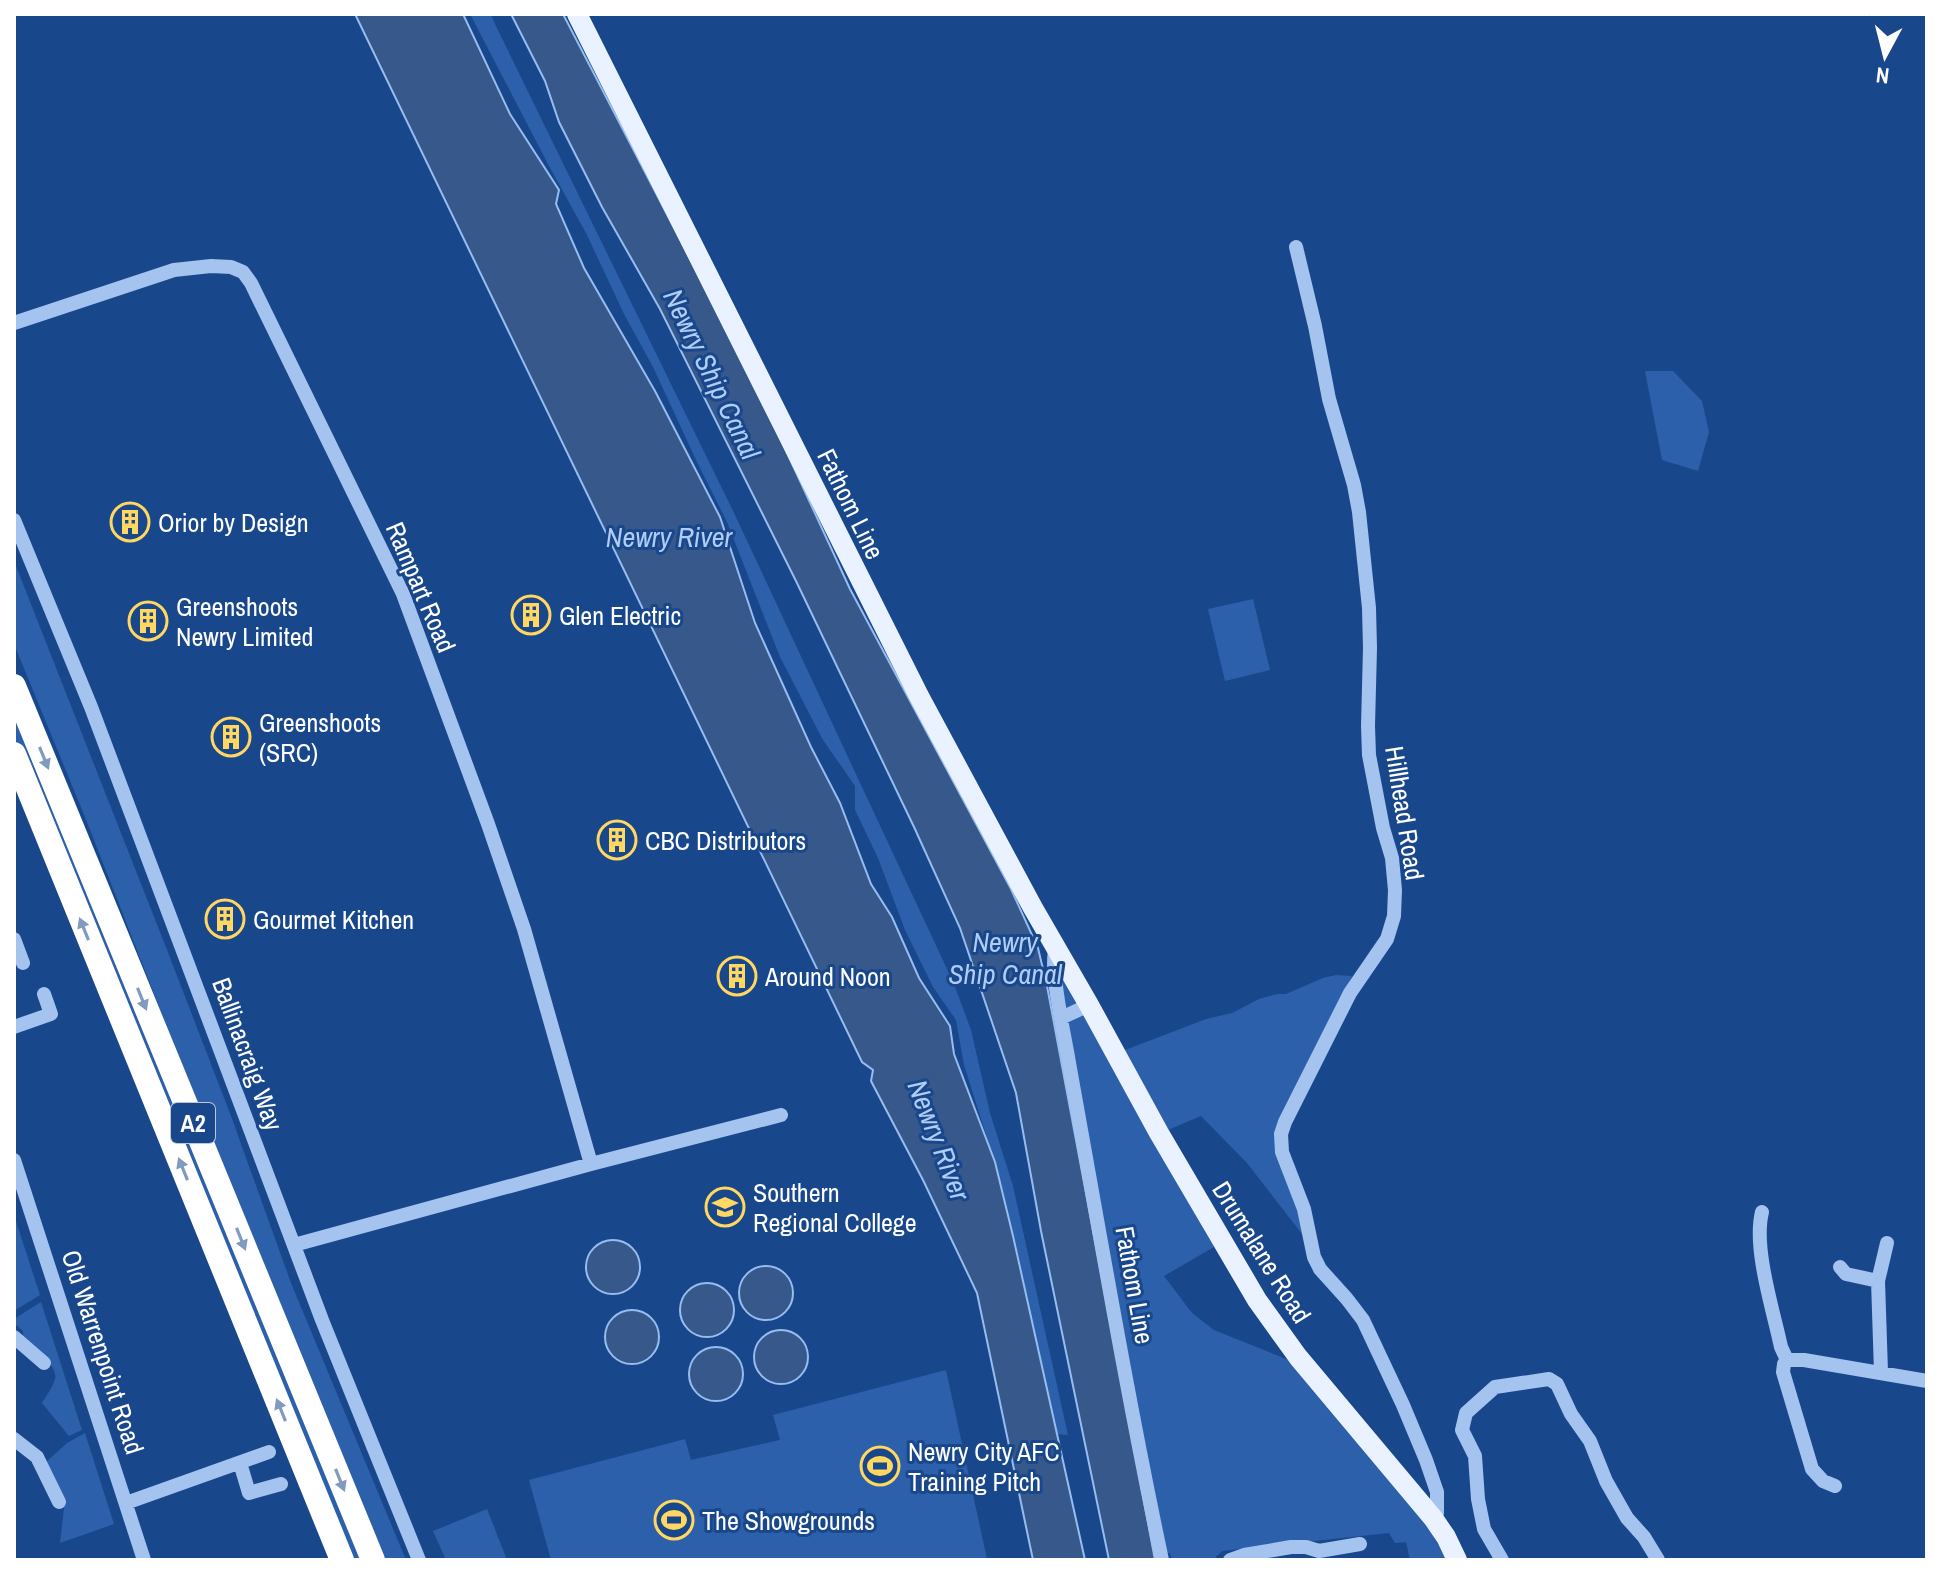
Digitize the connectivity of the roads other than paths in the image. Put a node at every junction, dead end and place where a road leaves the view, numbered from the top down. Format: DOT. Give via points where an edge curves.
graph roads {
  1 [pos="577,14"];
  2 [pos="1296,247"];
  3 [pos="14,323"];
  4 [pos="14,520"];
  5 [pos="14,686"];
  6 [pos="14,754"];
  7 [pos="14,939"];
  8 [pos="1056,949"];
  9 [pos="23,963"];
  10 [pos="44,994"];
  11 [pos="1089,1005"];
  12 [pos="1061,1018"];
  13 [pos="14,1027"];
  14 [pos="781,1115"];
  15 [pos="591,1164"];
  16 [pos="16,1170"];
  17 [pos="1762,1212"];
  18 [pos="1887,1243"];
  19 [pos="294,1245"];
  20 [pos="1840,1267"];
  21 [pos="1878,1281"];
  22 [pos="14,1337"];
  23 [pos="1787,1360"];
  24 [pos="44,1363"];
  25 [pos="1881,1372"];
  26 [pos="1927,1381"];
  27 [pos="14,1439"];
  28 [pos="269,1452"];
  29 [pos="240,1463"];
  30 [pos="281,1484"];
  31 [pos="1835,1486"];
  32 [pos="59,1502"];
  33 [pos="126,1503"];
  34 [pos="1433,1518"];
  35 [pos="1351,1550"];
  36 [pos="144,1560"];
  37 [pos="342,1560"];
  38 [pos="373,1560"];
  39 [pos="419,1560"];
  40 [pos="1162,1560"];
  41 [pos="1230,1560"];
  42 [pos="1457,1560"];
  43 [pos="1502,1560"];
  44 [pos="1658,1560"];
  1 -- 8 [label="main road, Fathom Line" via="867,594"];
  2 -- 34 [label="street, Hillhead Road" via="1359,512 1369,608 1369,755 1395,890 1387,939 1350,993 1285,1122 1282,1152 1304,1209 1314,1257 1363,1320 1426,1460 1439,1501"];
  3 -- 15 [label="street, Rampart Road" via="174,270 231,267 251,283 403,594 514,899"];
  4 -- 19 [label="street, Ballinacraig Way" via="91,707"];
  5 -- 38 [label="highway, A2, one-way"];
  37 -- 6 [label="highway, A2, one-way"];
  7 -- 9 [label="street"];
  8 -- 11 [label="main road, Drumalane Road"];
  8 -- 12 [label="street, Fathom Line"];
  10 -- 13 [label="street" via="51,1014"];
  11 -- 12 [label="street"];
  11 -- 34 [label="main road, Drumalane Road" via="1257,1300"];
  12 -- 40 [label="street, Fathom Line"];
  14 -- 15 [label="street"];
  15 -- 19 [label="street"];
  16 -- 33 [label="street, Old Warrenpoint Road"];
  17 -- 23 [label="street" via="1760,1249"];
  18 -- 21 [label="street"];
  19 -- 39 [label="street, Ballinacraig Way"];
  20 -- 21 [label="street" via="1846,1274"];
  21 -- 25 [label="street"];
  22 -- 24 [label="street"];
  23 -- 25 [label="street"];
  23 -- 31 [label="street" via="1783,1372 1812,1469"];
  25 -- 26 [label="street"];
  27 -- 32 [label="street" via="37,1457"];
  28 -- 29 [label="street"];
  29 -- 30 [label="street" via="249,1493"];
  29 -- 33 [label="street"];
  33 -- 36 [label="street, Old Warrenpoint Road"];
  34 -- 42 [label="main road, Drumalane Road"];
  35 -- 41 [label="street" via="1291,1547"];
  43 -- 44 [label="street" via="1484,1529 1475,1456 1462,1430 1466,1413 1495,1387 1549,1379 1590,1441 1627,1518"];
}
